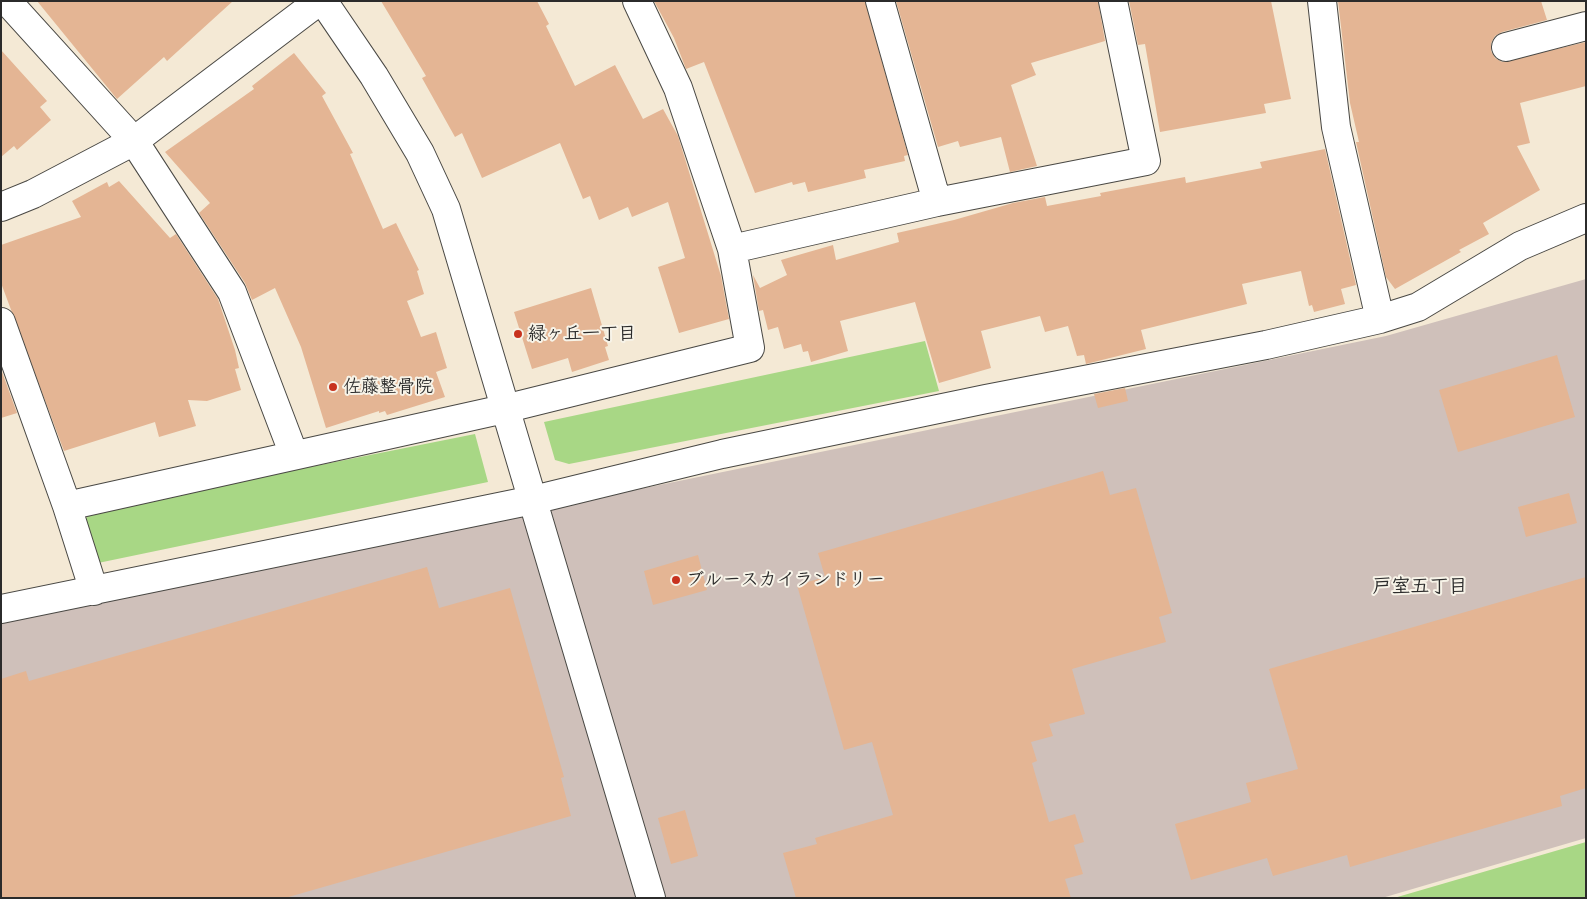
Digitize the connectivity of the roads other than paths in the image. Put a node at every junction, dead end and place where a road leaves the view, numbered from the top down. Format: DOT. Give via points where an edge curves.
graph roads {
  1 [pos="7,1"];
  2 [pos="319,1"];
  3 [pos="323,1"];
  4 [pos="637,1"];
  5 [pos="880,1"];
  6 [pos="1113,1"];
  7 [pos="1322,1"];
  8 [pos="1586,26"];
  9 [pos="1506,47"];
  10 [pos="134,141"];
  11 [pos="937,202"];
  12 [pos="1,207"];
  13 [pos="1586,218"];
  14 [pos="732,249"];
  15 [pos="1380,319"];
  16 [pos="3,334"];
  17 [pos="504,409"];
  18 [pos="294,455"];
  19 [pos="533,500"];
  20 [pos="67,506"];
  21 [pos="94,591"];
  22 [pos="1,609"];
  23 [pos="651,898"];
  1 -- 10 [label="street"];
  2 -- 10 [label="street"];
  3 -- 17 [label="street" via="374,76 420,153 446,209"];
  4 -- 14 [label="street" via="678,88"];
  5 -- 11 [label="street"];
  6 -- 11 [label="street" via="1146,161"];
  7 -- 15 [label="street" via="1335,122"];
  8 -- 9 [label="street"];
  10 -- 12 [label="street" via="33,194"];
  10 -- 18 [label="street" via="232,292"];
  11 -- 14 [label="street"];
  13 -- 15 [label="street" via="1520,246 1418,306"];
  14 -- 17 [label="street" via="750,348"];
  15 -- 19 [label="street" via="1266,346 986,399 722,454"];
  16 -- 20 [label="street"];
  17 -- 18 [label="street"];
  17 -- 19 [label="street"];
  18 -- 20 [label="street"];
  19 -- 21 [label="street"];
  19 -- 23 [label="street"];
  20 -- 21 [label="street"];
  21 -- 22 [label="street"];
}
